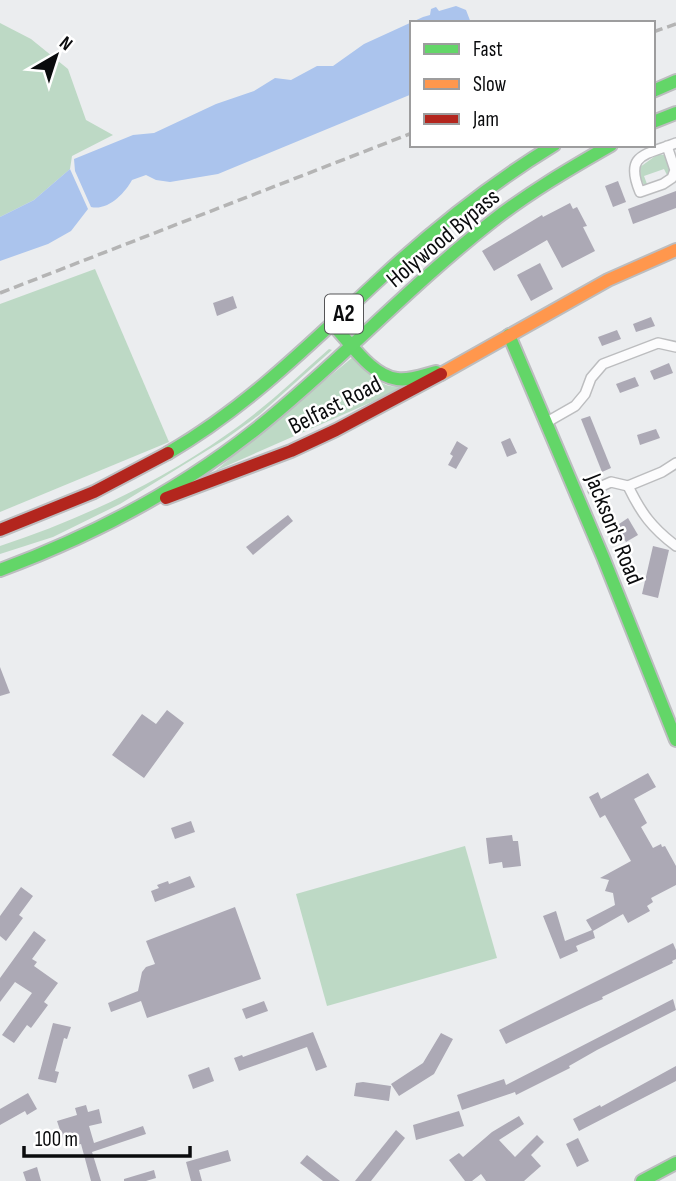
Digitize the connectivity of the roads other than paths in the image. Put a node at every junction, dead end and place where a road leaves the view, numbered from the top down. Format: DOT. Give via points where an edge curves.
graph roads {
  1 [pos="676,81"];
  2 [pos="655,90"];
  3 [pos="676,113"];
  4 [pos="655,121"];
  5 [pos="671,145"];
  6 [pos="551,147"];
  7 [pos="608,147"];
  8 [pos="676,250"];
  9 [pos="333,325"];
  10 [pos="509,335"];
  11 [pos="352,343"];
  12 [pos="676,347"];
  13 [pos="453,368"];
  14 [pos="547,422"];
  15 [pos="676,463"];
  16 [pos="628,485"];
  17 [pos="593,489"];
  18 [pos="146,505"];
  19 [pos="0,530"];
  20 [pos="676,546"];
  21 [pos="0,570"];
  22 [pos="676,740"];
  23 [pos="676,1163"];
  24 [pos="642,1181"];
  1 -- 2 [label="main road"];
  3 -- 4 [label="main road"];
  5 -- 5 [label="street" via="635,163 633,176 640,192 672,178"];
  6 -- 9 [label="main road, Holywood Bypass / A2" via="469,204"];
  7 -- 11 [label="main road, Holywood Bypass / A2" via="474,236"];
  8 -- 10 [label="main road, Belfast Road" via="608,280"];
  9 -- 11 [label="main road"];
  9 -- 19 [label="main road, Holywood Bypass / A2" via="199,436 61,508"];
  10 -- 13 [label="main road, Belfast Road"];
  10 -- 14 [label="main road, Jackson's Road"];
  11 -- 13 [label="main road" via="388,378 401,380"];
  11 -- 18 [label="main road, Holywood Bypass / A2" via="265,422"];
  12 -- 14 [label="street" via="658,343 603,364 575,407"];
  13 -- 18 [label="main road, Belfast Road" via="336,430"];
  14 -- 22 [label="main road, Jackson's Road"];
  15 -- 16 [label="street"];
  16 -- 17 [label="street" via="611,482"];
  16 -- 20 [label="street" via="654,530"];
  18 -- 21 [label="main road, Belfast Road / A2"];
  23 -- 24 [label="main road"];
}
